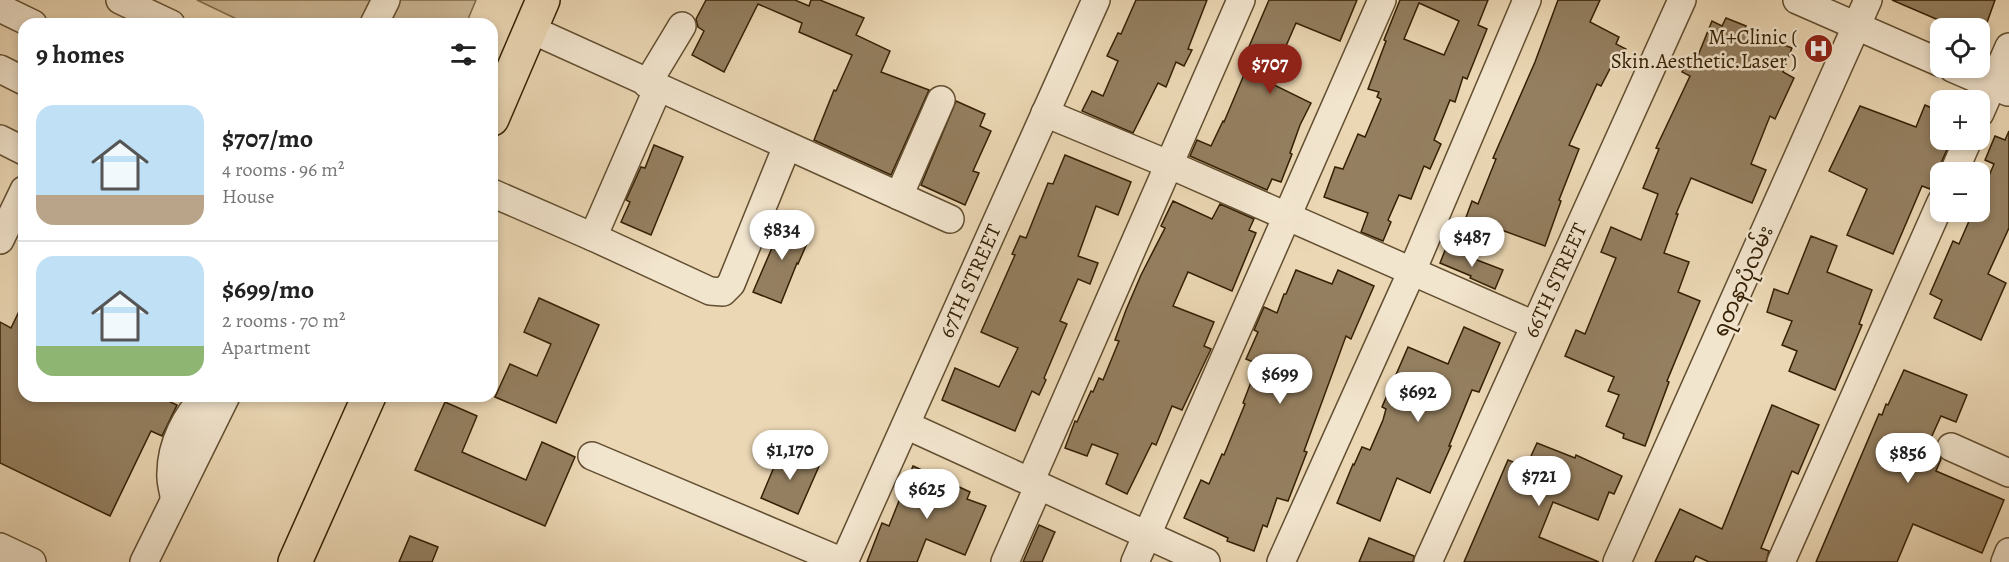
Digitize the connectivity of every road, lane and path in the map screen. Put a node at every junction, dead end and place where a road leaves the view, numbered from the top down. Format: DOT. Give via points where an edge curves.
graph roads {
  1 [pos="120,0"];
  2 [pos="386,0"];
  3 [pos="543,0"];
  4 [pos="1096,0"];
  5 [pos="1241,0"];
  6 [pos="1382,0"];
  7 [pos="1527,0"];
  8 [pos="1682,0"];
  9 [pos="1797,0"];
  10 [pos="1868,0"];
  11 [pos="0,8"];
  12 [pos="21,18"];
  13 [pos="158,18"];
  14 [pos="377,18"];
  15 [pos="682,26"];
  16 [pos="1856,26"];
  17 [pos="530,30"];
  18 [pos="2009,47"];
  19 [pos="1930,58"];
  20 [pos="0,69"];
  21 [pos="18,78"];
  22 [pos="1975,78"];
  23 [pos="653,86"];
  24 [pos="2001,89"];
  25 [pos="941,100"];
  26 [pos="1990,102"];
  27 [pos="498,106"];
  28 [pos="1045,113"];
  29 [pos="0,139"];
  30 [pos="787,146"];
  31 [pos="18,148"];
  32 [pos="1168,165"];
  33 [pos="498,196"];
  34 [pos="899,196"];
  35 [pos="12,203"];
  36 [pos="1286,216"];
  37 [pos="950,219"];
  38 [pos="1932,222"];
  39 [pos="593,237"];
  40 [pos="0,240"];
  41 [pos="1412,271"];
  42 [pos="1534,325"];
  43 [pos="199,402"];
  44 [pos="223,402"];
  45 [pos="366,402"];
  46 [pos="906,425"];
  47 [pos="1951,447"];
  48 [pos="592,456"];
  49 [pos="2009,472"];
  50 [pos="1034,484"];
  51 [pos="174,500"];
  52 [pos="1147,535"];
  53 [pos="0,547"];
  54 [pos="2009,552"];
  55 [pos="32,562"];
  56 [pos="144,562"];
  57 [pos="295,562"];
  58 [pos="844,562"];
  59 [pos="1005,562"];
  60 [pos="1136,562"];
  61 [pos="1206,562"];
  62 [pos="1281,562"];
  63 [pos="1428,562"];
  64 [pos="1617,562"];
  65 [pos="1781,562"];
  66 [pos="2005,562"];
  1 -- 13 [label="street"];
  2 -- 14 [label="street"];
  3 -- 17 [label="main road"];
  4 -- 28 [label="street, 67TH STREET"];
  5 -- 32 [label="street"];
  6 -- 36 [label="street"];
  7 -- 41 [label="street"];
  8 -- 42 [label="street, 66TH STREET"];
  9 -- 16 [label="street"];
  10 -- 16 [label="street, ရတနာပုံလမ်း"];
  11 -- 12 [label="street"];
  15 -- 23 [label="street"];
  16 -- 19 [label="street"];
  16 -- 64 [label="street, ရတနာပုံလမ်း"];
  17 -- 23 [label="street"];
  17 -- 27 [label="main road"];
  18 -- 24 [label="street"];
  20 -- 21 [label="street"];
  22 -- 24 [label="street"];
  23 -- 30 [label="street"];
  23 -- 39 [label="street"];
  24 -- 26 [label="street"];
  25 -- 34 [label="street"];
  28 -- 32 [label="street"];
  28 -- 46 [label="street, 67TH STREET"];
  29 -- 31 [label="street"];
  30 -- 34 [label="street"];
  30 -- 39 [label="street" via="731,284 723,292 710,291"];
  32 -- 36 [label="street"];
  32 -- 50 [label="street"];
  33 -- 39 [label="street"];
  34 -- 37 [label="street"];
  35 -- 40 [label="street"];
  36 -- 41 [label="street"];
  36 -- 52 [label="street"];
  38 -- 65 [label="street"];
  41 -- 42 [label="street"];
  41 -- 62 [label="street"];
  42 -- 63 [label="street, 66TH STREET"];
  43 -- 51 [label="street" via="190,412 176,444 171,473"];
  44 -- 51 [label="street"];
  45 -- 57 [label="main road"];
  46 -- 50 [label="street"];
  46 -- 58 [label="street, 67TH STREET"];
  47 -- 49 [label="street"];
  48 -- 58 [label="street"];
  50 -- 52 [label="street"];
  50 -- 59 [label="street"];
  51 -- 56 [label="street"];
  52 -- 60 [label="street"];
  52 -- 61 [label="street"];
  53 -- 55 [label="street"];
  54 -- 66 [label="street"];
}
